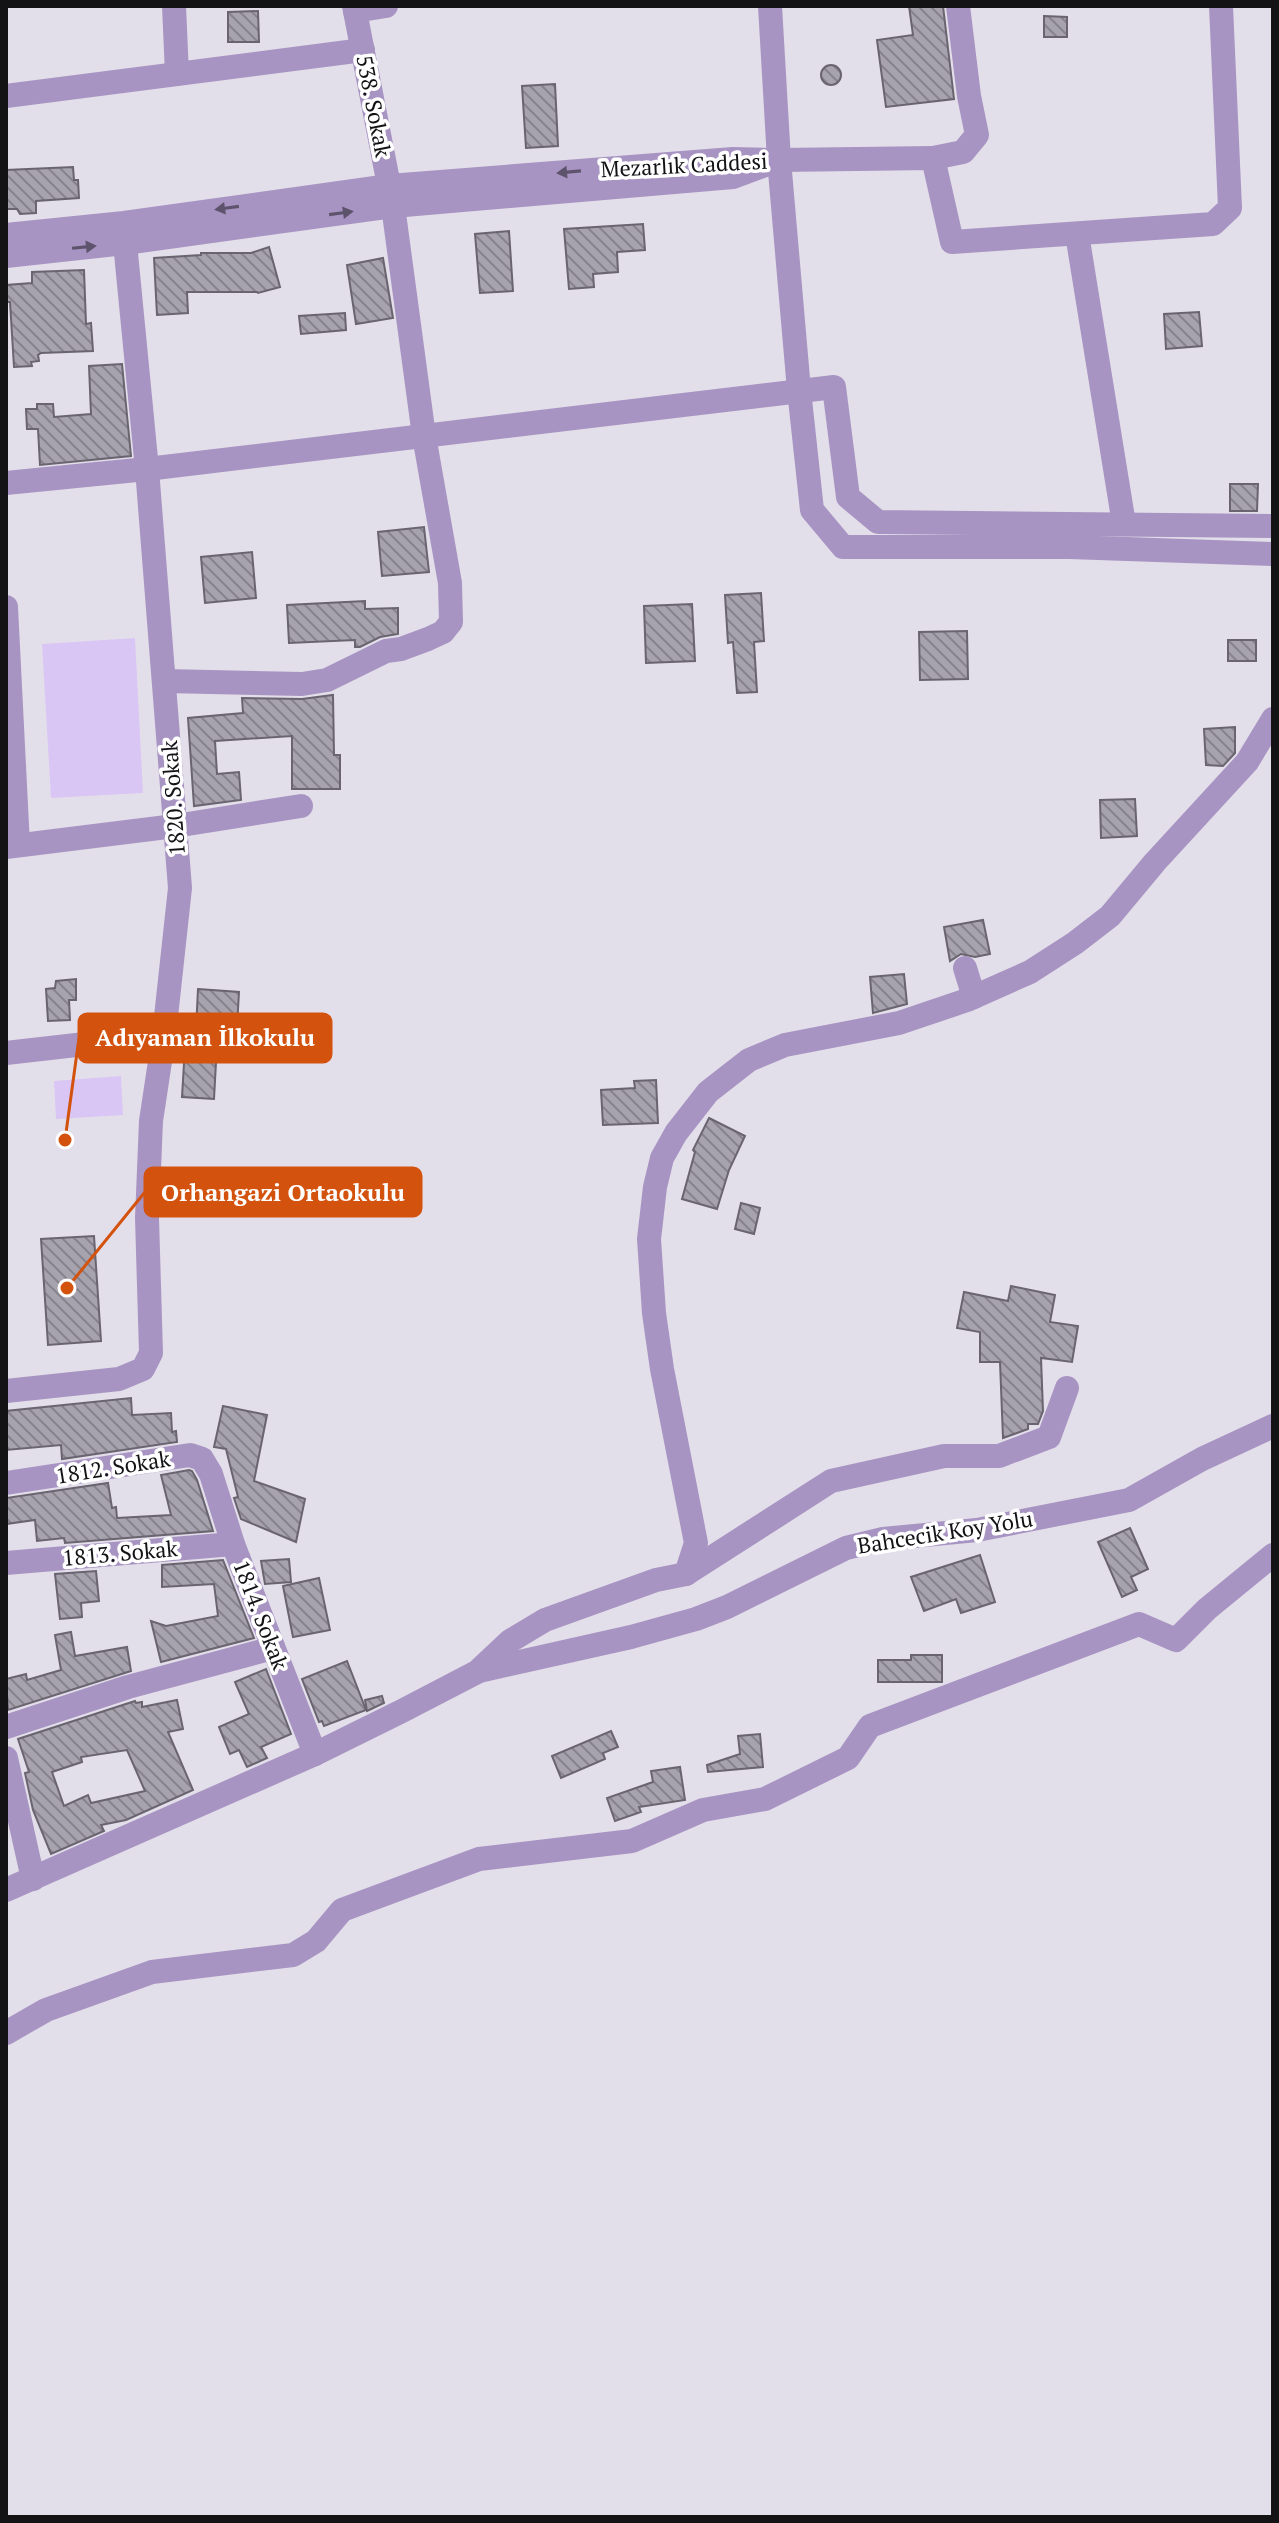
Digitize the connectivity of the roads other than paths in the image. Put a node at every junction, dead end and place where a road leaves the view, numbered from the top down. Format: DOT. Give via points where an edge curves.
graph roads {
  1 [pos="174,6"];
  2 [pos="386,6"];
  3 [pos="770,6"];
  4 [pos="958,6"];
  5 [pos="1221,6"];
  6 [pos="354,9"];
  7 [pos="363,50"];
  8 [pos="177,74"];
  9 [pos="6,96"];
  10 [pos="933,158"];
  11 [pos="779,160"];
  12 [pos="391,196"];
  13 [pos="1077,234"];
  14 [pos="6,235"];
  15 [pos="125,243"];
  16 [pos="6,256"];
  17 [pos="799,390"];
  18 [pos="424,436"];
  19 [pos="147,469"];
  20 [pos="6,483"];
  21 [pos="1124,524"];
  22 [pos="1273,526"];
  23 [pos="1273,554"];
  24 [pos="6,607"];
  25 [pos="164,681"];
  26 [pos="1273,719"];
  27 [pos="301,806"];
  28 [pos="175,826"];
  29 [pos="12,846"];
  30 [pos="965,968"];
  31 [pos="974,997"];
  32 [pos="164,1035"];
  33 [pos="6,1053"];
  34 [pos="1067,1388"];
  35 [pos="6,1391"];
  36 [pos="1273,1426"];
  37 [pos="211,1474"];
  38 [pos="6,1483"];
  39 [pos="233,1544"];
  40 [pos="1273,1555"];
  41 [pos="6,1563"];
  42 [pos="686,1574"];
  43 [pos="273,1648"];
  44 [pos="477,1672"];
  45 [pos="6,1727"];
  46 [pos="315,1754"];
  47 [pos="6,1758"];
  48 [pos="33,1879"];
  49 [pos="6,1890"];
  50 [pos="6,2033"];
  1 -- 8 [label="street"];
  2 -- 6 [label="street"];
  3 -- 11 [label="street"];
  4 -- 10 [label="street, Mezarlık Caddesi" via="977,135 963,152"];
  5 -- 13 [label="street" via="1230,208 1213,224"];
  6 -- 7 [label="street, 538. Sokak"];
  7 -- 8 [label="street"];
  7 -- 12 [label="street, 538. Sokak"];
  8 -- 9 [label="street"];
  10 -- 11 [label="street, Mezarlık Caddesi"];
  10 -- 13 [label="street" via="952,242"];
  11 -- 12 [label="street, Mezarlık Caddesi" via="733,177"];
  11 -- 17 [label="street"];
  12 -- 14 [label="street, Mezarlık Caddesi, one-way"];
  15 -- 12 [label="street, Mezarlık Caddesi, one-way"];
  12 -- 18 [label="street, 538. Sokak"];
  13 -- 21 [label="street"];
  16 -- 15 [label="street, Mezarlık Caddesi, one-way"];
  15 -- 19 [label="street, 1820. Sokak"];
  17 -- 18 [label="street"];
  17 -- 21 [label="street" via="834,387 848,497 878,522"];
  17 -- 23 [label="street" via="812,510 843,547"];
  18 -- 19 [label="street"];
  18 -- 25 [label="street, 538. Sokak" via="450,583 451,622 443,632 386,651 327,680"];
  19 -- 20 [label="street"];
  19 -- 25 [label="street, 1820. Sokak"];
  21 -- 22 [label="street"];
  24 -- 29 [label="street"];
  25 -- 28 [label="street, 1820. Sokak"];
  26 -- 31 [label="street" via="1247,762 1110,916 1030,972"];
  27 -- 28 [label="street"];
  28 -- 29 [label="street"];
  28 -- 32 [label="street, 1820. Sokak" via="180,888"];
  30 -- 31 [label="street"];
  31 -- 42 [label="street" via="899,1023 785,1045 749,1060 669,1129 649,1239 662,1369 696,1543"];
  32 -- 33 [label="street"];
  32 -- 35 [label="street, 1820. Sokak" via="151,1121 147,1218 151,1353 143,1369 119,1379"];
  34 -- 42 [label="street" via="1049,1437 999,1456 944,1456 831,1481"];
  36 -- 44 [label="street, Bahcecik Koy Yolu" via="1129,1500 977,1530 846,1548 696,1619"];
  37 -- 38 [label="street, 1812. Sokak" via="202,1459 190,1455"];
  37 -- 39 [label="street, 1814. Sokak"];
  39 -- 41 [label="street, 1813. Sokak"];
  39 -- 43 [label="street, 1814. Sokak"];
  40 -- 50 [label="street" via="1176,1640 1139,1624 870,1726 848,1758 765,1799 703,1810 632,1841 479,1859 342,1910 316,1941 293,1955 152,1972 46,2010"];
  42 -- 44 [label="street" via="545,1620 510,1641"];
  43 -- 45 [label="street"];
  43 -- 46 [label="street, 1814. Sokak"];
  44 -- 46 [label="street"];
  46 -- 48 [label="street"];
  47 -- 48 [label="street"];
  48 -- 49 [label="street"];
}
